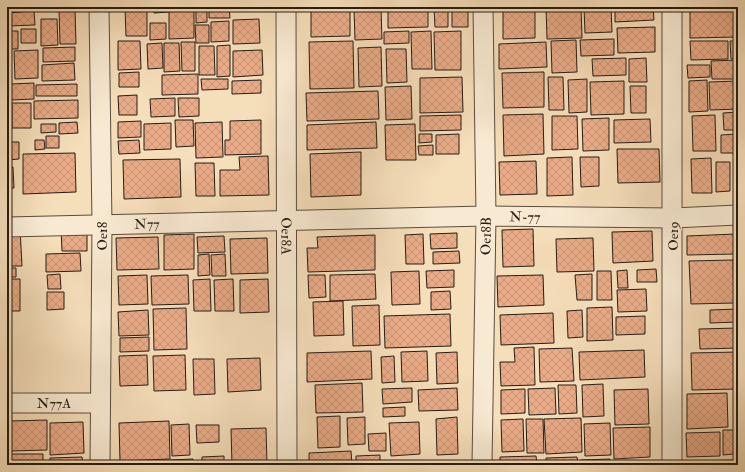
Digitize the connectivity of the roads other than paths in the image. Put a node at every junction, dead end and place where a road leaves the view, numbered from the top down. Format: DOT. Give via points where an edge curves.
graph roads {
  1 [pos="99,7"];
  2 [pos="286,7"];
  3 [pos="483,7"];
  4 [pos="672,7"];
  5 [pos="738,215"];
  6 [pos="486,216"];
  7 [pos="673,218"];
  8 [pos="287,221"];
  9 [pos="102,225"];
  10 [pos="7,227"];
  11 [pos="7,403"];
  12 [pos="100,403"];
  13 [pos="100,465"];
  14 [pos="287,465"];
  15 [pos="482,465"];
  16 [pos="672,465"];
  1 -- 9 [label="street, Oe18"];
  2 -- 8 [label="street, Oe18A"];
  3 -- 6 [label="street, Oe18B"];
  4 -- 7 [label="street, Oe19"];
  5 -- 7 [label="street, N-77"];
  6 -- 7 [label="street, N-77"];
  6 -- 8 [label="street, N-77"];
  6 -- 15 [label="street, Oe18B"];
  7 -- 16 [label="street, Oe19"];
  8 -- 9 [label="street, N77"];
  8 -- 14 [label="street, Oe18A"];
  9 -- 10 [label="street, N77"];
  9 -- 12 [label="street, Oe18"];
  11 -- 12 [label="street, N77A"];
  12 -- 13 [label="street, Oe18"];
}
